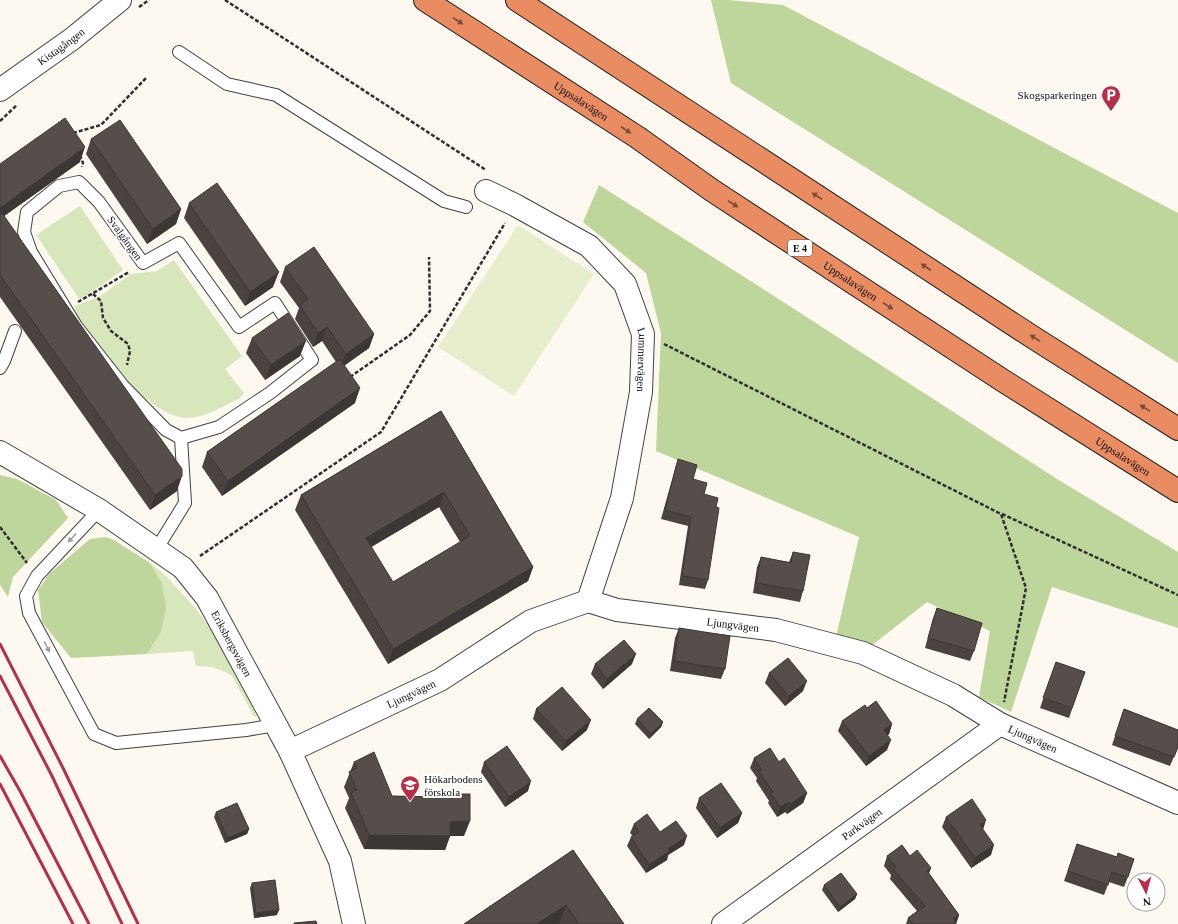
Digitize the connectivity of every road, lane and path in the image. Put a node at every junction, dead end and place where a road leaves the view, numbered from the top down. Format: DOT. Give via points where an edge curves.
graph roads {
  1 [pos="120,0"];
  2 [pos="225,0"];
  3 [pos="425,0"];
  4 [pos="517,0"];
  5 [pos="180,52"];
  6 [pos="146,77"];
  7 [pos="0,90"];
  8 [pos="71,134"];
  9 [pos="77,148"];
  10 [pos="83,162"];
  11 [pos="487,181"];
  12 [pos="515,205"];
  13 [pos="466,207"];
  14 [pos="429,257"];
  15 [pos="143,263"];
  16 [pos="93,294"];
  17 [pos="64,307"];
  18 [pos="15,331"];
  19 [pos="643,334"];
  20 [pos="0,368"];
  21 [pos="347,379"];
  22 [pos="120,382"];
  23 [pos="1178,429"];
  24 [pos="181,438"];
  25 [pos="0,452"];
  26 [pos="1178,491"];
  27 [pos="98,510"];
  28 [pos="1001,514"];
  29 [pos="0,527"];
  30 [pos="156,550"];
  31 [pos="183,568"];
  32 [pos="37,576"];
  33 [pos="1178,596"];
  34 [pos="588,601"];
  35 [pos="1000,724"];
  36 [pos="275,725"];
  37 [pos="290,751"];
  38 [pos="1178,803"];
  39 [pos="354,924"];
  40 [pos="723,924"];
  1 -- 7 [label="street, Kistagången" via="72,39"];
  2 -- 11 [label="path"];
  3 -- 26 [label="highway, Uppsalavägen / E 4, one-way" via="637,137 713,192 989,372"];
  23 -- 4 [label="highway, one-way" via="1034,338"];
  5 -- 13 [label="lane" via="227,84 276,95 444,201"];
  6 -- 8 [label="path" via="100,125"];
  9 -- 10 [label="path"];
  11 -- 12 [label="street, Lummervägen"];
  12 -- 19 [label="street, Lummervägen" via="589,246 626,284"];
  12 -- 31 [label="path" via="381,432"];
  14 -- 21 [label="path" via="430,311 410,335"];
  15 -- 16 [label="path"];
  15 -- 17 [label="lane, Svalgången" via="99,202 79,182 59,186 27,212 24,232 31,252"];
  15 -- 24 [label="lane, Svalgången" via="179,243 239,327 275,303 312,360 270,393 219,427"];
  16 -- 17 [label="path"];
  16 -- 22 [label="path" via="101,301 103,318 111,330 128,344 130,357"];
  17 -- 22 [label="lane, Svalgången"];
  18 -- 20 [label="lane"];
  19 -- 28 [label="path"];
  19 -- 34 [label="street, Lummervägen" via="641,392 622,498"];
  22 -- 24 [label="lane, Svalgången" via="166,430"];
  24 -- 30 [label="lane" via="185,504"];
  25 -- 27 [label="street, Eriksbergsvägen"];
  27 -- 30 [label="street, Eriksbergsvägen"];
  27 -- 32 [label="lane, one-way"];
  28 -- 33 [label="path"];
  28 -- 35 [label="path" via="1026,588"];
  29 -- 32 [label="path"];
  30 -- 31 [label="street, Eriksbergsvägen"];
  31 -- 36 [label="street, Eriksbergsvägen" via="207,598"];
  32 -- 36 [label="lane, one-way" via="26,596 29,613 94,734 116,743"];
  34 -- 35 [label="street, Ljungvägen" via="617,610 776,630 863,653 953,695"];
  34 -- 37 [label="street, Ljungvägen" via="531,621 440,680"];
  35 -- 38 [label="street, Ljungvägen"];
  35 -- 40 [label="street, Parkvägen"];
  36 -- 37 [label="street, Eriksbergsvägen"];
  37 -- 39 [label="street, Eriksbergsvägen" via="340,861"];
}
